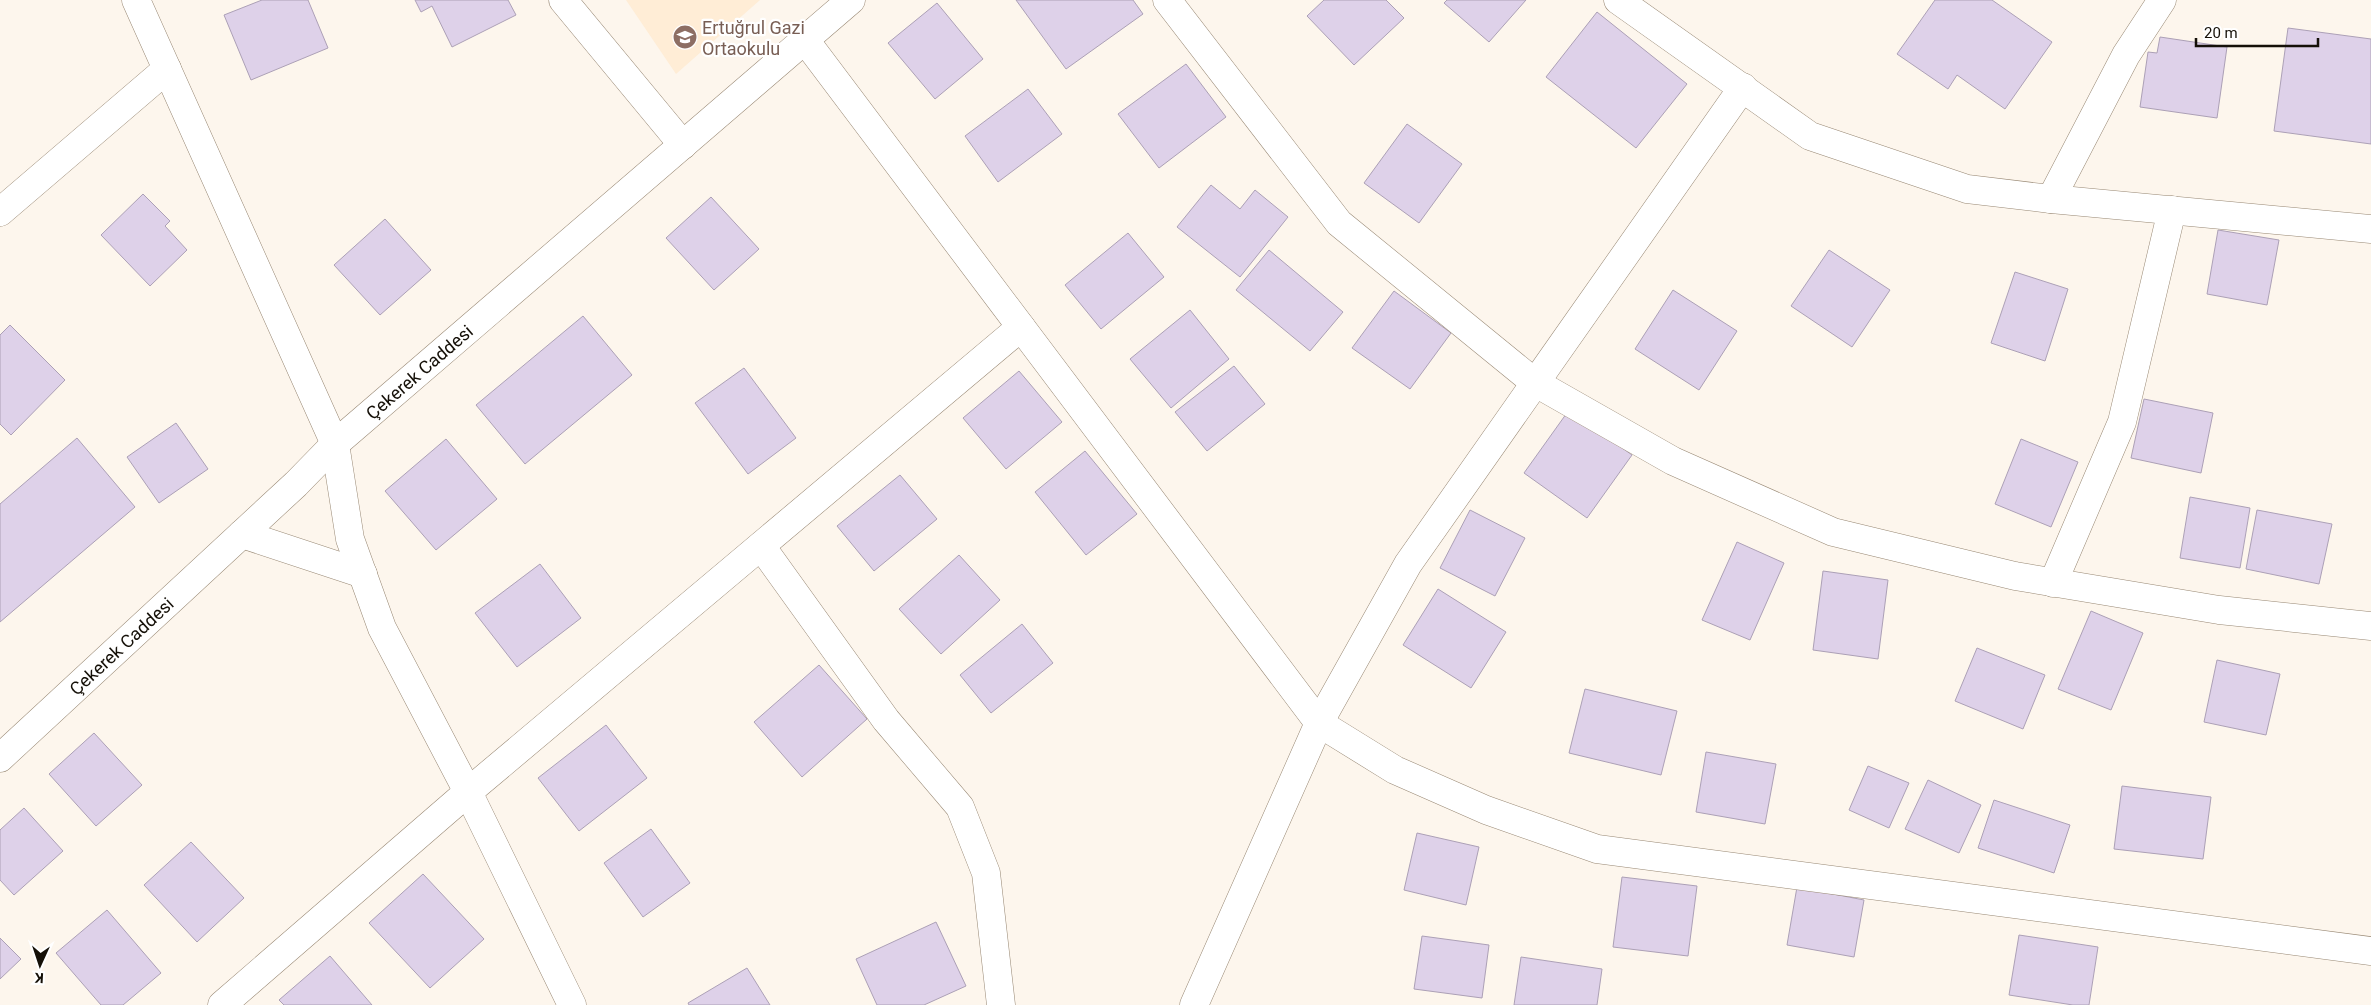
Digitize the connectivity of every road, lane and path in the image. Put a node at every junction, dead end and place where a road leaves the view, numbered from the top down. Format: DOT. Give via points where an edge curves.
graph roads {
  1 [pos="136,0"];
  2 [pos="563,0"];
  3 [pos="851,0"];
  4 [pos="1167,0"];
  5 [pos="2162,0"];
  6 [pos="1621,1"];
  7 [pos="805,40"];
  8 [pos="167,69"];
  9 [pos="1743,87"];
  10 [pos="683,145"];
  11 [pos="2051,199"];
  12 [pos="2172,210"];
  13 [pos="0,212"];
  14 [pos="2371,229"];
  15 [pos="1021,327"];
  16 [pos="1534,382"];
  17 [pos="335,444"];
  18 [pos="242,534"];
  19 [pos="761,546"];
  20 [pos="363,574"];
  21 [pos="2053,583"];
  22 [pos="2371,626"];
  23 [pos="1318,723"];
  24 [pos="0,758"];
  25 [pos="468,792"];
  26 [pos="2371,951"];
  27 [pos="222,1005"];
  28 [pos="572,1005"];
  29 [pos="1002,1005"];
  30 [pos="1194,1005"];
  1 -- 8 [label="street"];
  2 -- 10 [label="street"];
  3 -- 7 [label="street, Çekerek Caddesi"];
  4 -- 16 [label="street" via="1339,223"];
  5 -- 11 [label="street" via="2126,55"];
  6 -- 9 [label="street"];
  7 -- 10 [label="street, Çekerek Caddesi"];
  7 -- 15 [label="street"];
  8 -- 13 [label="street"];
  8 -- 17 [label="street"];
  9 -- 11 [label="street" via="1810,136 1967,189"];
  9 -- 16 [label="street"];
  10 -- 17 [label="street, Çekerek Caddesi"];
  11 -- 12 [label="street"];
  12 -- 14 [label="street"];
  12 -- 21 [label="street" via="2122,422"];
  15 -- 19 [label="street"];
  15 -- 23 [label="street"];
  16 -- 21 [label="street" via="1673,461 1833,532"];
  16 -- 23 [label="street" via="1408,564"];
  17 -- 18 [label="street, Çekerek Caddesi"];
  17 -- 20 [label="street" via="350,539"];
  18 -- 20 [label="street"];
  18 -- 24 [label="street, Çekerek Caddesi"];
  19 -- 25 [label="street"];
  19 -- 29 [label="street" via="886,720 960,807 986,873"];
  20 -- 25 [label="street" via="382,628"];
  21 -- 22 [label="street" via="2219,610"];
  23 -- 26 [label="street" via="1404,774 1486,810 1598,849"];
  23 -- 30 [label="street"];
  25 -- 27 [label="street"];
  25 -- 28 [label="street"];
}
